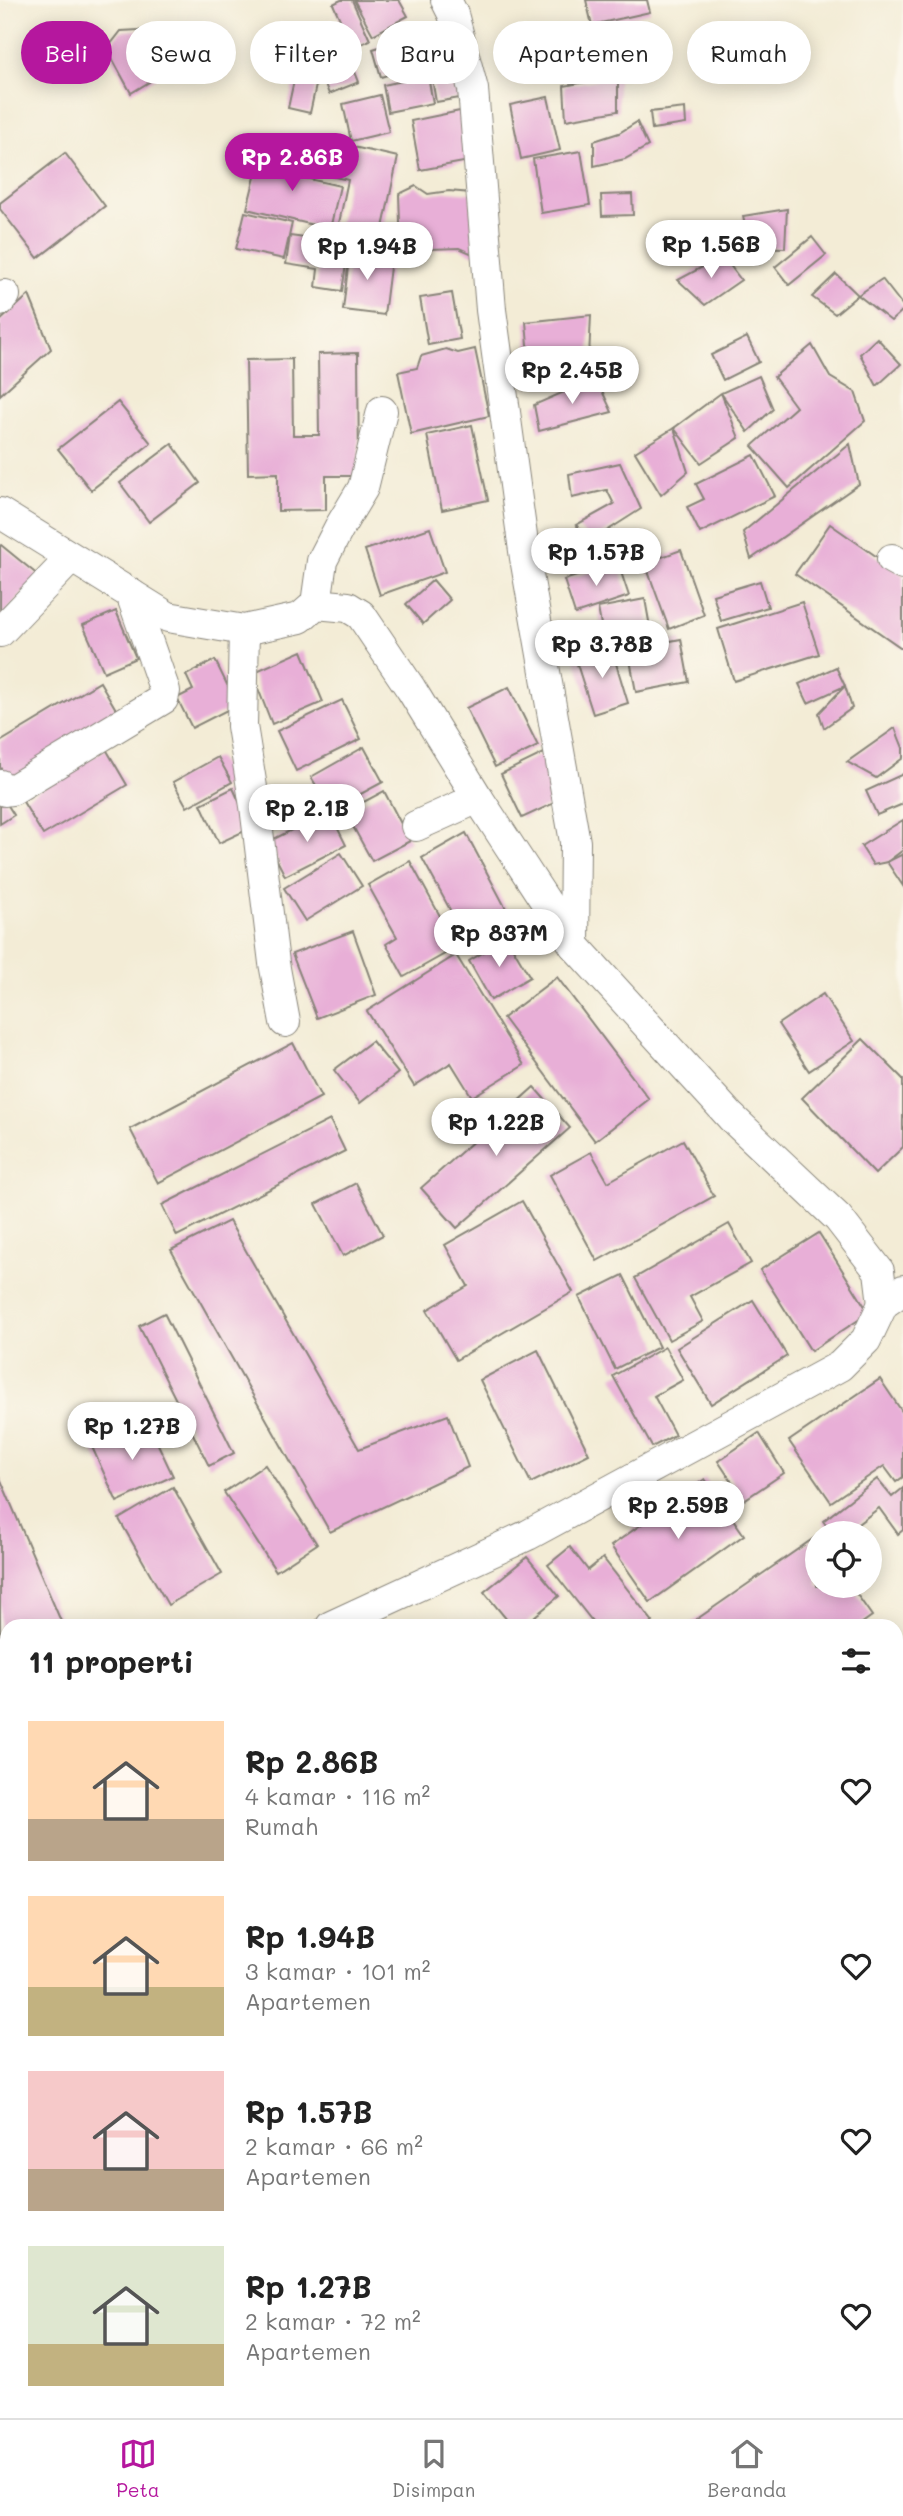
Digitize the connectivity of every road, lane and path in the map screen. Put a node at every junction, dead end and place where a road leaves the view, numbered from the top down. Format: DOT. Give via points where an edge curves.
graph roads {
  1 [pos="446,0"];
  2 [pos="382,411"];
  3 [pos="0,513"];
  4 [pos="71,558"];
  5 [pos="131,594"];
  6 [pos="316,604"];
  7 [pos="244,630"];
  8 [pos="0,632"];
  9 [pos="0,785"];
  10 [pos="478,798"];
  11 [pos="416,826"];
  12 [pos="573,945"];
  13 [pos="285,1021"];
  14 [pos="893,1297"];
  15 [pos="346,1619"];
  1 -- 12 [label="street" via="473,89 491,310 524,558 575,842"];
  2 -- 6 [label="street" via="363,488 322,561"];
  3 -- 4 [label="street"];
  4 -- 5 [label="street"];
  4 -- 8 [label="street"];
  5 -- 7 [label="street" via="168,617"];
  5 -- 9 [label="street" via="165,691 163,699 12,790"];
  6 -- 7 [label="street" via="300,618"];
  6 -- 10 [label="street" via="348,607 361,614"];
  7 -- 13 [label="street" via="242,726"];
  10 -- 11 [label="street"];
  10 -- 12 [label="street"];
  12 -- 14 [label="street" via="731,1117 838,1218"];
  14 -- 15 [label="street" via="866,1340 840,1366 528,1535"];
}
